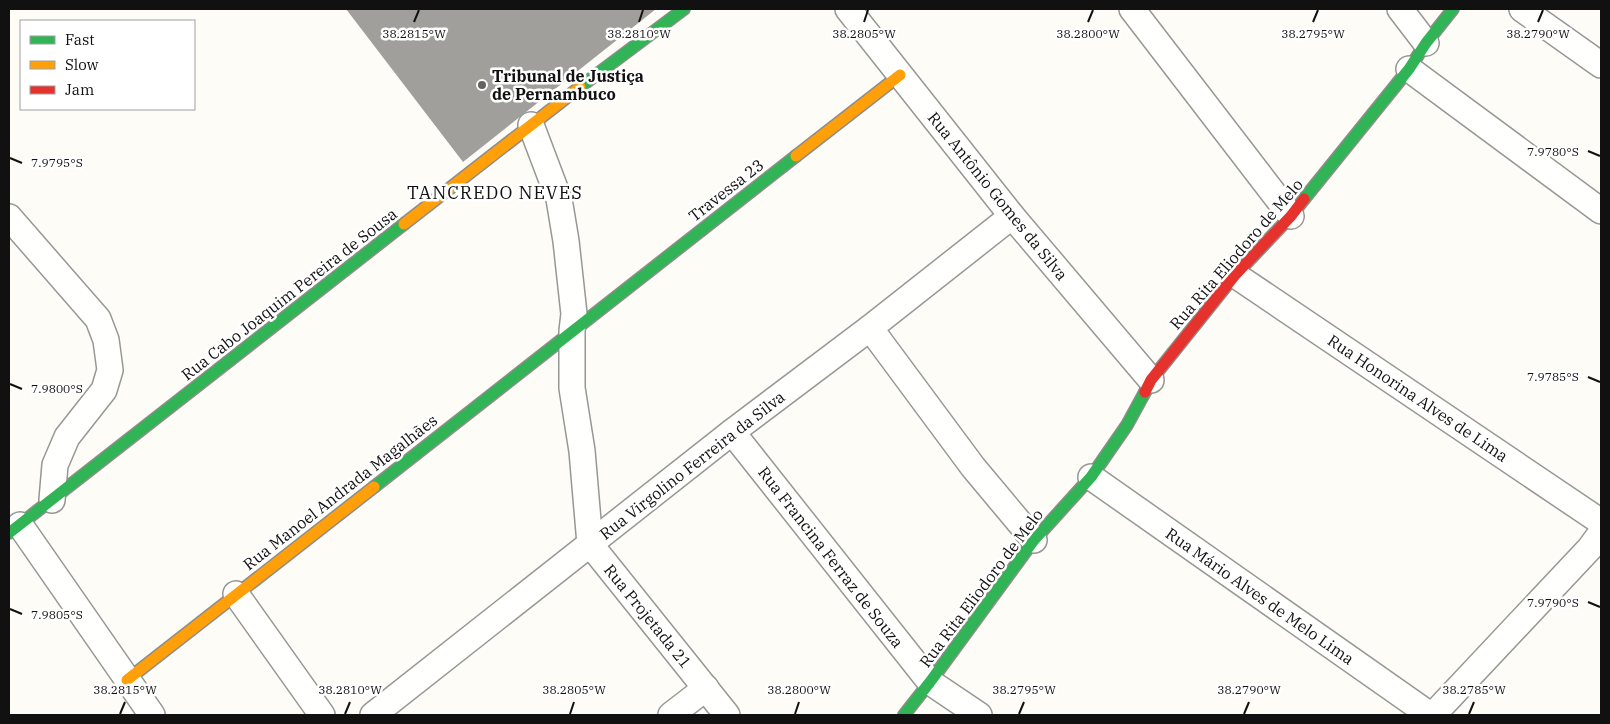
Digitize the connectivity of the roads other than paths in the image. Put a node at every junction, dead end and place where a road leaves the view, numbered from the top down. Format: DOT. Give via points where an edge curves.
graph roads {
  1 [pos="684,9"];
  2 [pos="848,9"];
  3 [pos="1132,9"];
  4 [pos="1400,9"];
  5 [pos="1453,9"];
  6 [pos="1522,9"];
  7 [pos="1426,43"];
  8 [pos="1601,66"];
  9 [pos="1409,68"];
  10 [pos="900,75"];
  11 [pos="531,125"];
  12 [pos="1601,211"];
  13 [pos="1012,216"];
  14 [pos="1291,216"];
  15 [pos="9,217"];
  16 [pos="1235,275"];
  17 [pos="870,328"];
  18 [pos="572,331"];
  19 [pos="1151,380"];
  20 [pos="732,432"];
  21 [pos="1091,477"];
  22 [pos="52,500"];
  23 [pos="1601,522"];
  24 [pos="14,529"];
  25 [pos="1601,533"];
  26 [pos="1034,540"];
  27 [pos="590,544"];
  28 [pos="236,594"];
  29 [pos="127,680"];
  30 [pos="930,682"];
  31 [pos="706,688"];
  32 [pos="152,715"];
  33 [pos="322,715"];
  34 [pos="373,715"];
  35 [pos="671,715"];
  36 [pos="727,715"];
  37 [pos="904,715"];
  38 [pos="979,715"];
  39 [pos="1431,715"];
  1 -- 11 [label="street, Rua Cabo Joaquim Pereira de Sousa"];
  2 -- 10 [label="street, Rua Antônio Gomes da Silva"];
  3 -- 14 [label="street"];
  4 -- 7 [label="street"];
  5 -- 7 [label="street, Rua Rita Eliodoro de Melo"];
  6 -- 8 [label="street"];
  7 -- 9 [label="street, Rua Rita Eliodoro de Melo"];
  9 -- 12 [label="street"];
  9 -- 14 [label="street, Rua Rita Eliodoro de Melo"];
  10 -- 13 [label="street, Rua Antônio Gomes da Silva"];
  10 -- 18 [label="street, Travessa 23"];
  11 -- 18 [label="street" via="559,199 574,314"];
  11 -- 22 [label="street, Rua Cabo Joaquim Pereira de Sousa"];
  13 -- 17 [label="street, Rua Virgolino Ferreira da Silva"];
  13 -- 19 [label="street, Rua Antônio Gomes da Silva"];
  14 -- 16 [label="street, Rua Rita Eliodoro de Melo"];
  15 -- 22 [label="street" via="98,318 106,340 110,370 104,390 67,437 55,465"];
  16 -- 19 [label="street, Rua Rita Eliodoro de Melo"];
  16 -- 23 [label="street, Rua Honorina Alves de Lima"];
  17 -- 20 [label="street, Rua Virgolino Ferreira da Silva"];
  17 -- 26 [label="street" via="973,467"];
  18 -- 27 [label="street" via="572,388 582,452"];
  18 -- 28 [label="street, Rua Manoel Andrada Magalhães"];
  19 -- 21 [label="street, Rua Rita Eliodoro de Melo" via="1127,425"];
  20 -- 27 [label="street, Rua Virgolino Ferreira da Silva"];
  20 -- 30 [label="street, Rua Francina Ferraz de Souza"];
  21 -- 26 [label="street, Rua Rita Eliodoro de Melo"];
  21 -- 39 [label="street, Rua Mário Alves de Melo Lima"];
  22 -- 24 [label="street, Rua Cabo Joaquim Pereira de Sousa"];
  24 -- 29 [label="street"];
  25 -- 39 [label="street"];
  26 -- 30 [label="street, Rua Rita Eliodoro de Melo"];
  27 -- 31 [label="street, Rua Projetada 21"];
  27 -- 34 [label="street, Rua Virgolino Ferreira da Silva"];
  28 -- 29 [label="street, Rua Manoel Andrada Magalhães"];
  28 -- 33 [label="street"];
  29 -- 32 [label="street"];
  30 -- 37 [label="street, Rua Rita Eliodoro de Melo"];
  30 -- 38 [label="street, Rua Francina Ferraz de Souza"];
  31 -- 35 [label="street"];
  31 -- 36 [label="street, Rua Projetada 21"];
}
